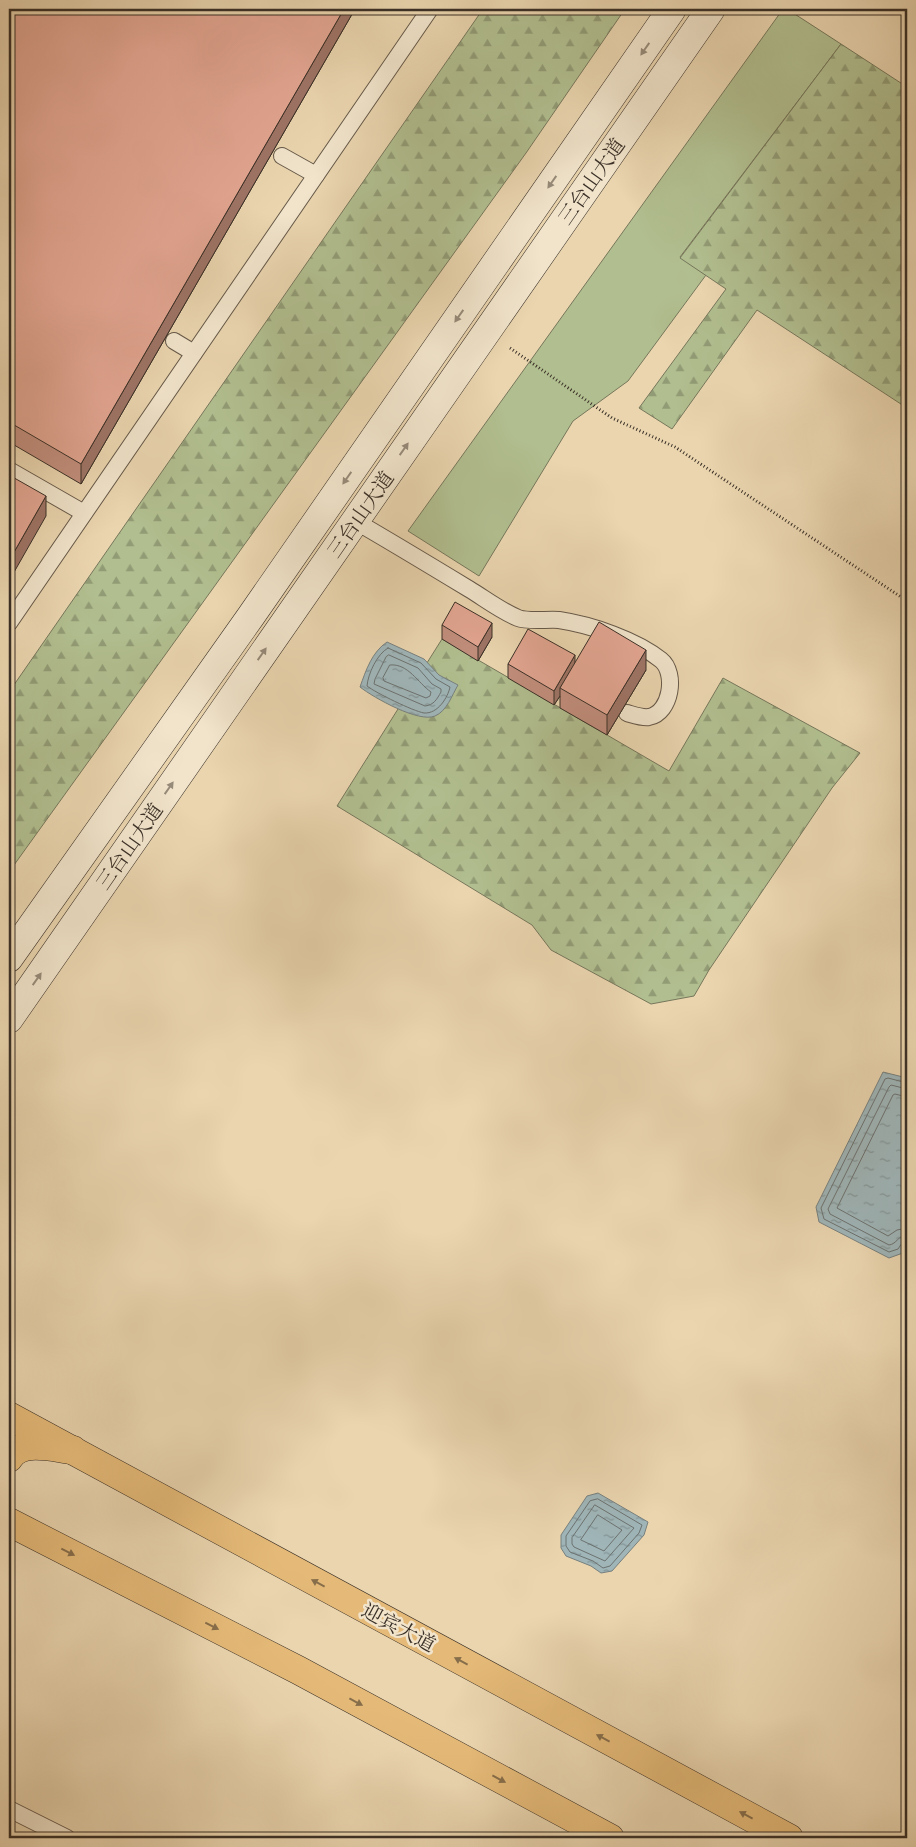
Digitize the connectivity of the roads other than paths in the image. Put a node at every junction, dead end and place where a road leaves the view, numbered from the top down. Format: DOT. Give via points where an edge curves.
graph roads {
  1 [pos="430,9"];
  2 [pos="672,9"];
  3 [pos="711,9"];
  4 [pos="282,156"];
  5 [pos="316,175"];
  6 [pos="174,341"];
  7 [pos="194,353"];
  8 [pos="9,470"];
  9 [pos="84,513"];
  10 [pos="355,520"];
  11 [pos="9,623"];
  12 [pos="627,713"];
  13 [pos="9,958"];
  14 [pos="9,1019"];
  15 [pos="9,1416"];
  16 [pos="73,1450"];
  17 [pos="9,1458"];
  18 [pos="9,1510"];
  19 [pos="20,1528"];
  20 [pos="9,1809"];
  21 [pos="67,1838"];
  22 [pos="610,1838"];
  23 [pos="789,1838"];
  1 -- 5 [label="lane"];
  2 -- 13 [label="main road, 三台山大道, one-way" via="257,608"];
  10 -- 3 [label="main road, 三台山大道, one-way"];
  4 -- 5 [label="lane"];
  5 -- 7 [label="lane"];
  6 -- 7 [label="lane"];
  7 -- 9 [label="lane"];
  8 -- 9 [label="lane"];
  9 -- 11 [label="lane"];
  10 -- 12 [label="lane" via="519,619 559,620 602,630 662,661 671,684 666,702 651,717"];
  14 -- 10 [label="main road, 三台山大道, one-way"];
  15 -- 16 [label="main road, 迎宾大道"];
  16 -- 17 [label="main road" via="27,1446 12,1452"];
  23 -- 16 [label="main road, 迎宾大道, one-way"];
  18 -- 19 [label="main road"];
  19 -- 22 [label="main road, one-way" via="298,1670"];
  20 -- 21 [label="lane"];
}
